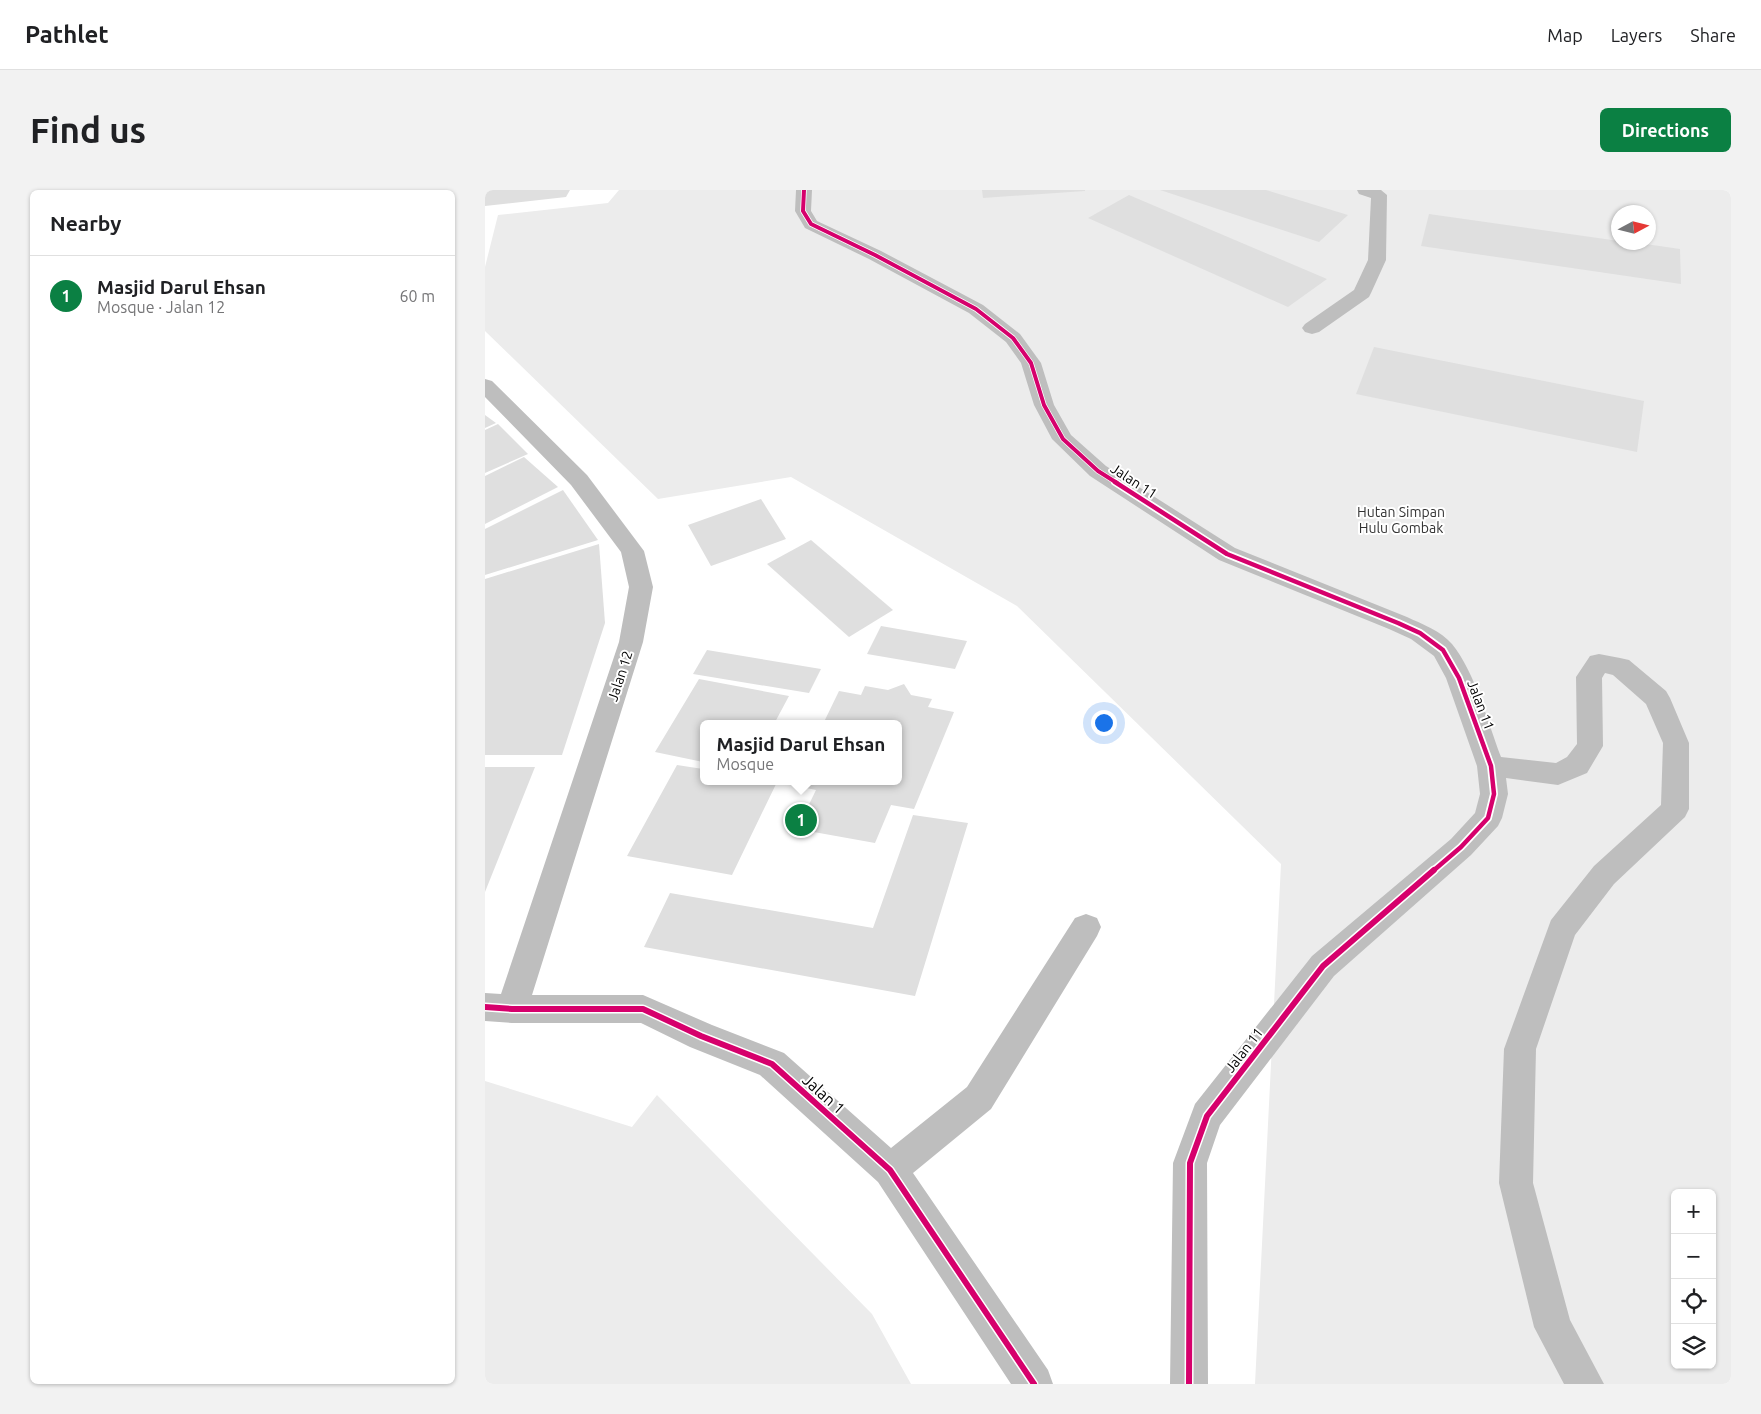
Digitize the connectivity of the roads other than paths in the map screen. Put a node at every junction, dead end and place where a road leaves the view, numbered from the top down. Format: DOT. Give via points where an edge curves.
graph roads {
  1 [pos="804,190"];
  2 [pos="1365,190"];
  3 [pos="1312,328"];
  4 [pos="485,385"];
  5 [pos="1491,766"];
  6 [pos="1086,928"];
  7 [pos="498,1008"];
  8 [pos="890,1170"];
  9 [pos="1034,1384"];
  10 [pos="1189,1384"];
  11 [pos="1585,1384"];
  1 -- 5 [label="street, Jalan 11" via="803,211 811,224 976,309 1013,338 1031,363 1044,404 1063,439 1098,471 1227,554 1420,633 1443,650 1459,678"];
  2 -- 3 [label="street" via="1379,196 1377,260 1362,293"];
  4 -- 7 [label="street, Jalan 12" via="579,480 632,551 641,587 631,642"];
  5 -- 10 [label="street, Jalan 11" via="1494,794 1488,818 1461,847 1323,966 1207,1116 1190,1163"];
  5 -- 11 [label="street" via="1558,774 1577,765 1590,746 1589,677 1599,663 1620,667 1657,698 1676,743 1675,809 1604,875 1562,929 1520,1049 1516,1183 1553,1327"];
  6 -- 8 [label="street" via="979,1098"];
  7 -- 8 [label="street, Jalan 1" via="643,1010 772,1064"];
  8 -- 9 [label="street, Jalan 1"];
}
